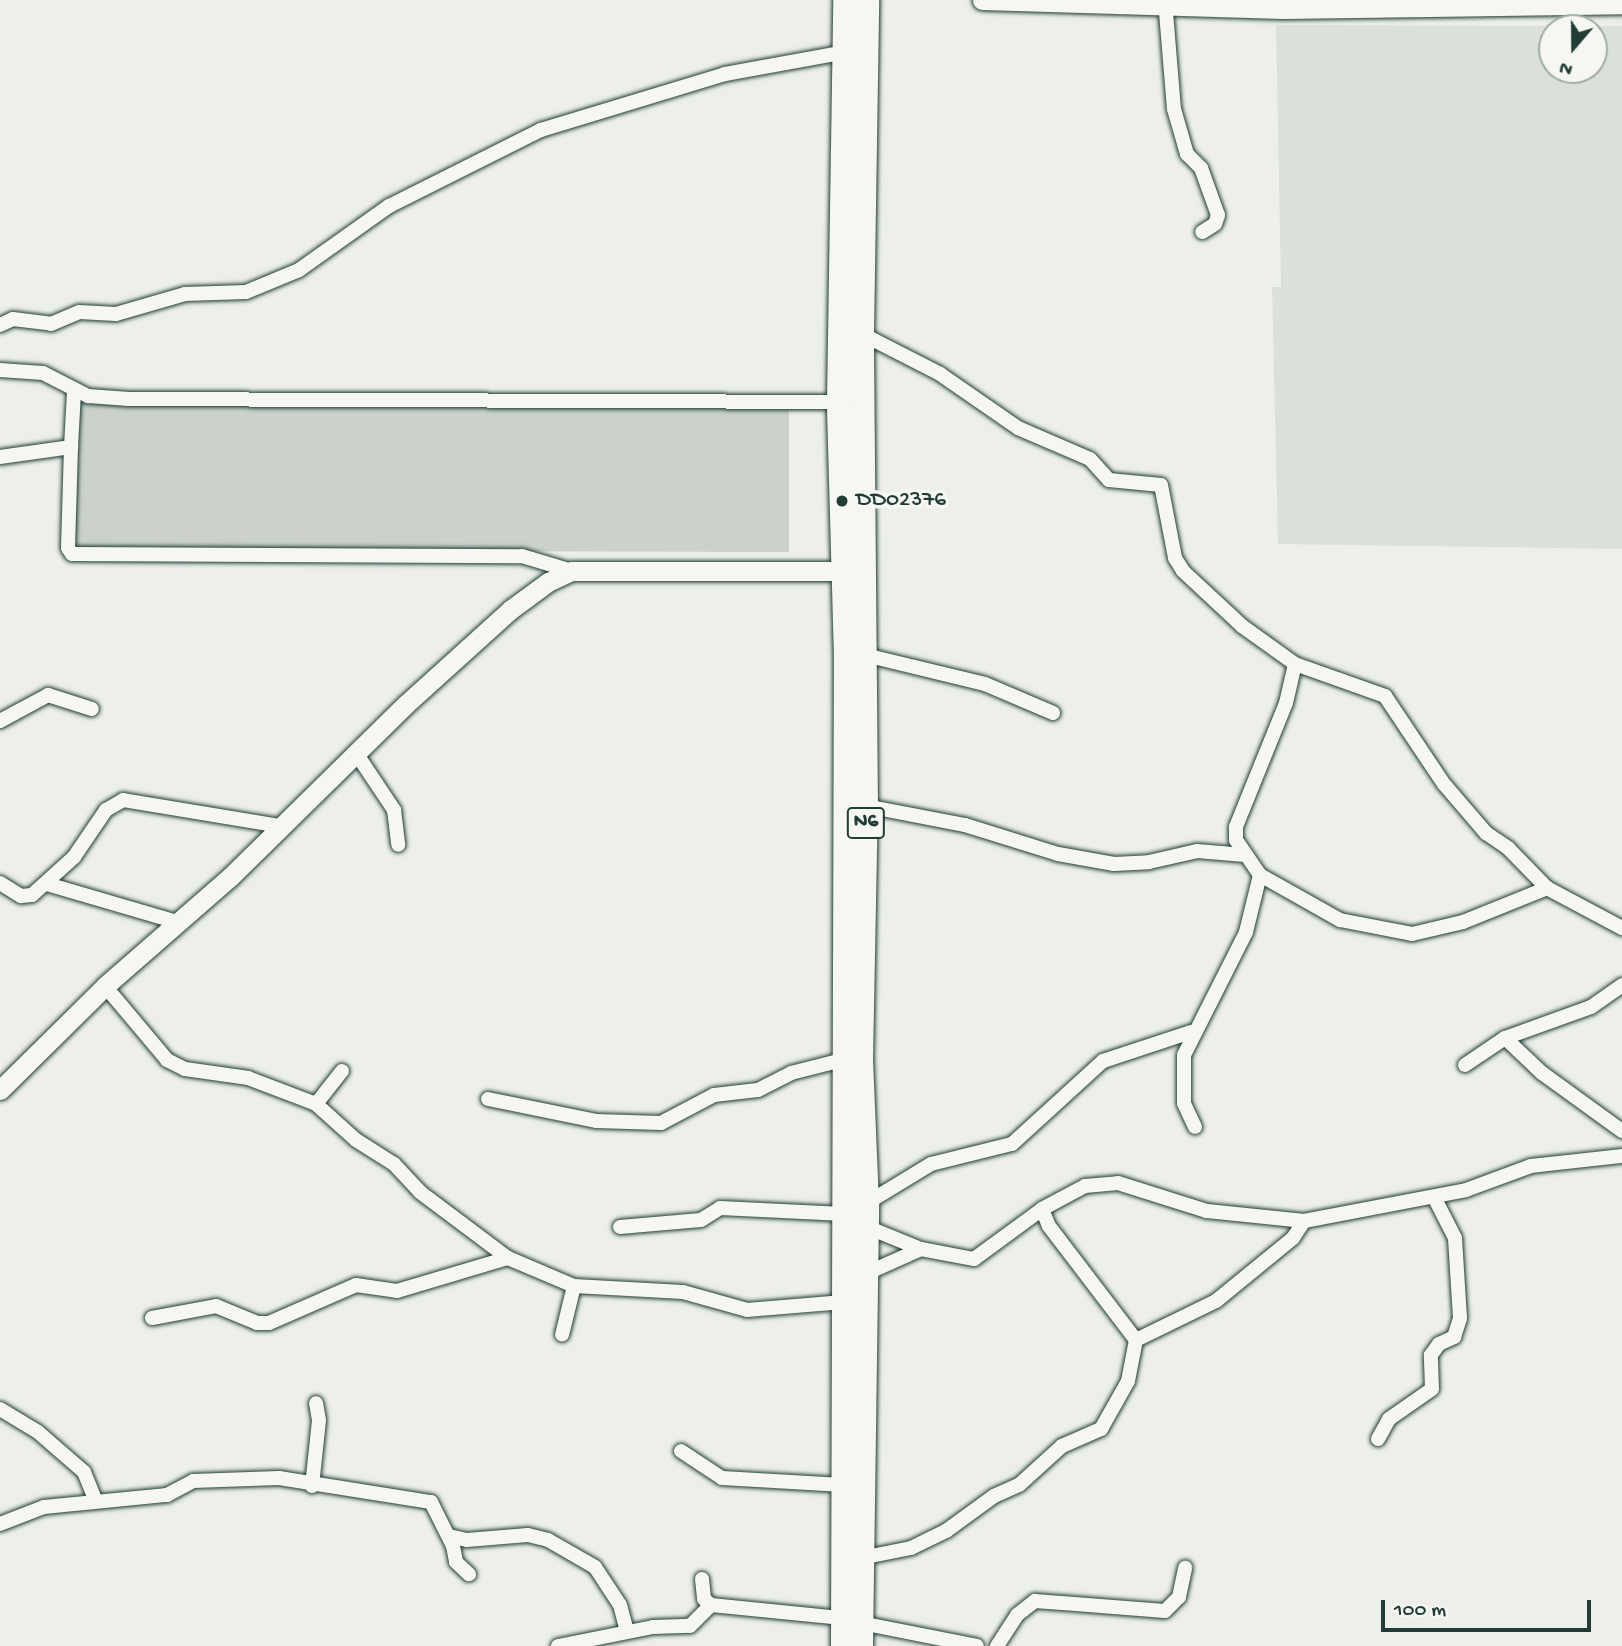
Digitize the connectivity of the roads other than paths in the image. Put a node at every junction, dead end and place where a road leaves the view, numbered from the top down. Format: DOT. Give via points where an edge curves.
graph roads {
  1 [pos="845,0"];
  2 [pos="867,0"];
  3 [pos="982,0"];
  4 [pos="1164,2"];
  5 [pos="1622,4"];
  6 [pos="846,52"];
  7 [pos="1202,232"];
  8 [pos="0,326"];
  9 [pos="862,334"];
  10 [pos="0,370"];
  11 [pos="74,391"];
  12 [pos="839,402"];
  13 [pos="71,447"];
  14 [pos="0,457"];
  15 [pos="572,571"];
  16 [pos="853,571"];
  17 [pos="865,655"];
  18 [pos="1295,664"];
  19 [pos="92,709"];
  20 [pos="1053,713"];
  21 [pos="0,722"];
  22 [pos="356,753"];
  23 [pos="866,806"];
  24 [pos="280,826"];
  25 [pos="398,845"];
  26 [pos="1245,855"];
  27 [pos="1260,875"];
  28 [pos="0,883"];
  29 [pos="47,884"];
  30 [pos="1547,888"];
  31 [pos="180,923"];
  32 [pos="1622,928"];
  33 [pos="1622,985"];
  34 [pos="106,986"];
  35 [pos="1191,1032"];
  36 [pos="1505,1038"];
  37 [pos="842,1060"];
  38 [pos="1465,1065"];
  39 [pos="342,1071"];
  40 [pos="0,1090"];
  41 [pos="488,1100"];
  42 [pos="316,1104"];
  43 [pos="1195,1127"];
  44 [pos="1622,1132"];
  45 [pos="1622,1156"];
  46 [pos="1434,1196"];
  47 [pos="1042,1209"];
  48 [pos="844,1214"];
  49 [pos="867,1215"];
  50 [pos="1304,1221"];
  51 [pos="620,1227"];
  52 [pos="921,1249"];
  53 [pos="509,1258"];
  54 [pos="866,1274"];
  55 [pos="574,1286"];
  56 [pos="844,1302"];
  57 [pos="152,1318"];
  58 [pos="562,1335"];
  59 [pos="1136,1340"];
  60 [pos="316,1403"];
  61 [pos="0,1409"];
  62 [pos="1378,1439"];
  63 [pos="681,1451"];
  64 [pos="843,1485"];
  65 [pos="312,1486"];
  66 [pos="96,1502"];
  67 [pos="0,1524"];
  68 [pos="449,1536"];
  69 [pos="861,1558"];
  70 [pos="1185,1568"];
  71 [pos="470,1574"];
  72 [pos="702,1579"];
  73 [pos="711,1605"];
  74 [pos="854,1629"];
  75 [pos="627,1632"];
  76 [pos="558,1646"];
  77 [pos="843,1646"];
  78 [pos="977,1646"];
  79 [pos="997,1646"];
  1 -- 6 [label="highway, N6"];
  2 -- 9 [label="highway, N6"];
  3 -- 4 [label="street"];
  4 -- 5 [label="street" via="1283,9"];
  4 -- 7 [label="street" via="1174,109 1182,142 1201,168 1217,207 1215,224"];
  6 -- 8 [label="street" via="725,74 541,130 389,206 299,270 246,292 185,294 116,314 79,312 51,324 13,319"];
  6 -- 12 [label="highway, N6"];
  9 -- 16 [label="highway, N6"];
  9 -- 18 [label="street" via="940,373 1017,428 1090,459 1110,480 1161,485 1175,558 1183,571 1242,626"];
  10 -- 11 [label="street" via="43,373"];
  11 -- 12 [label="street" via="129,399"];
  11 -- 13 [label="street"];
  12 -- 16 [label="highway, N6"];
  13 -- 14 [label="street"];
  13 -- 15 [label="street" via="68,548 72,554 522,556"];
  15 -- 16 [label="street"];
  15 -- 22 [label="street" via="510,610"];
  16 -- 17 [label="highway, N6"];
  16 -- 37 [label="highway, N6"];
  17 -- 20 [label="street" via="985,684"];
  17 -- 23 [label="highway, N6"];
  18 -- 26 [label="street" via="1286,703 1236,827 1236,840"];
  18 -- 30 [label="street" via="1385,696 1444,784 1486,833 1508,848"];
  19 -- 21 [label="street" via="48,695"];
  22 -- 24 [label="street"];
  22 -- 25 [label="street" via="394,810"];
  23 -- 26 [label="street" via="965,825 1058,854 1114,864 1198,851"];
  23 -- 49 [label="highway, N6" via="861,1060"];
  24 -- 29 [label="street" via="123,800 106,810 74,857"];
  24 -- 31 [label="street"];
  26 -- 27 [label="street"];
  27 -- 30 [label="street" via="1340,920 1412,934 1463,922"];
  27 -- 35 [label="street" via="1238,952"];
  28 -- 29 [label="street" via="28,897"];
  29 -- 31 [label="street"];
  30 -- 32 [label="street"];
  31 -- 34 [label="street"];
  33 -- 36 [label="street" via="1591,1007"];
  34 -- 40 [label="street"];
  34 -- 42 [label="street" via="167,1060 193,1072 282,1088"];
  35 -- 43 [label="street" via="1182,1078 1184,1103"];
  35 -- 49 [label="street" via="1103,1061 1012,1144 931,1164"];
  36 -- 38 [label="street"];
  36 -- 44 [label="street" via="1542,1073"];
  37 -- 41 [label="street" via="791,1073 758,1090 714,1095 661,1123 596,1121"];
  37 -- 48 [label="highway, N6"];
  39 -- 42 [label="street"];
  42 -- 53 [label="street" via="356,1140 394,1164 420,1192"];
  45 -- 46 [label="street" via="1531,1166 1466,1190"];
  46 -- 50 [label="street"];
  46 -- 62 [label="street" via="1455,1238 1460,1318 1454,1337 1438,1344 1431,1355 1432,1389 1389,1419"];
  47 -- 50 [label="street" via="1071,1191 1118,1183 1207,1211"];
  47 -- 52 [label="street" via="974,1259"];
  47 -- 59 [label="street" via="1049,1226"];
  48 -- 51 [label="street" via="719,1208 701,1220"];
  48 -- 56 [label="highway, N6"];
  49 -- 52 [label="street"];
  49 -- 54 [label="highway, N6"];
  50 -- 59 [label="street" via="1293,1238 1216,1301"];
  52 -- 54 [label="street"];
  53 -- 55 [label="street"];
  53 -- 57 [label="street" via="397,1291 356,1285 269,1323 257,1323 216,1306"];
  54 -- 69 [label="highway, N6"];
  55 -- 56 [label="street" via="683,1292 747,1310"];
  55 -- 58 [label="street"];
  56 -- 64 [label="highway, N6"];
  59 -- 69 [label="street" via="1128,1381 1101,1429 1062,1446 1019,1485 938,1535 911,1548"];
  60 -- 65 [label="street" via="319,1420"];
  61 -- 66 [label="street" via="38,1432 84,1472"];
  63 -- 64 [label="street" via="722,1478"];
  64 -- 74 [label="highway, N6"];
  65 -- 66 [label="street" via="279,1478 201,1480 167,1495"];
  65 -- 68 [label="street" via="419,1497 431,1502"];
  66 -- 67 [label="street" via="44,1507"];
  68 -- 71 [label="street" via="456,1562"];
  68 -- 75 [label="street" via="467,1540 528,1535 548,1540 595,1567 620,1605"];
  69 -- 74 [label="highway, N6"];
  70 -- 79 [label="street" via="1179,1597 1165,1611 1035,1601 1017,1615"];
  72 -- 73 [label="street" via="704,1599"];
  73 -- 74 [label="street"];
  73 -- 75 [label="street" via="690,1626"];
  74 -- 77 [label="highway, N6"];
  74 -- 78 [label="street"];
  75 -- 76 [label="street"];
}
